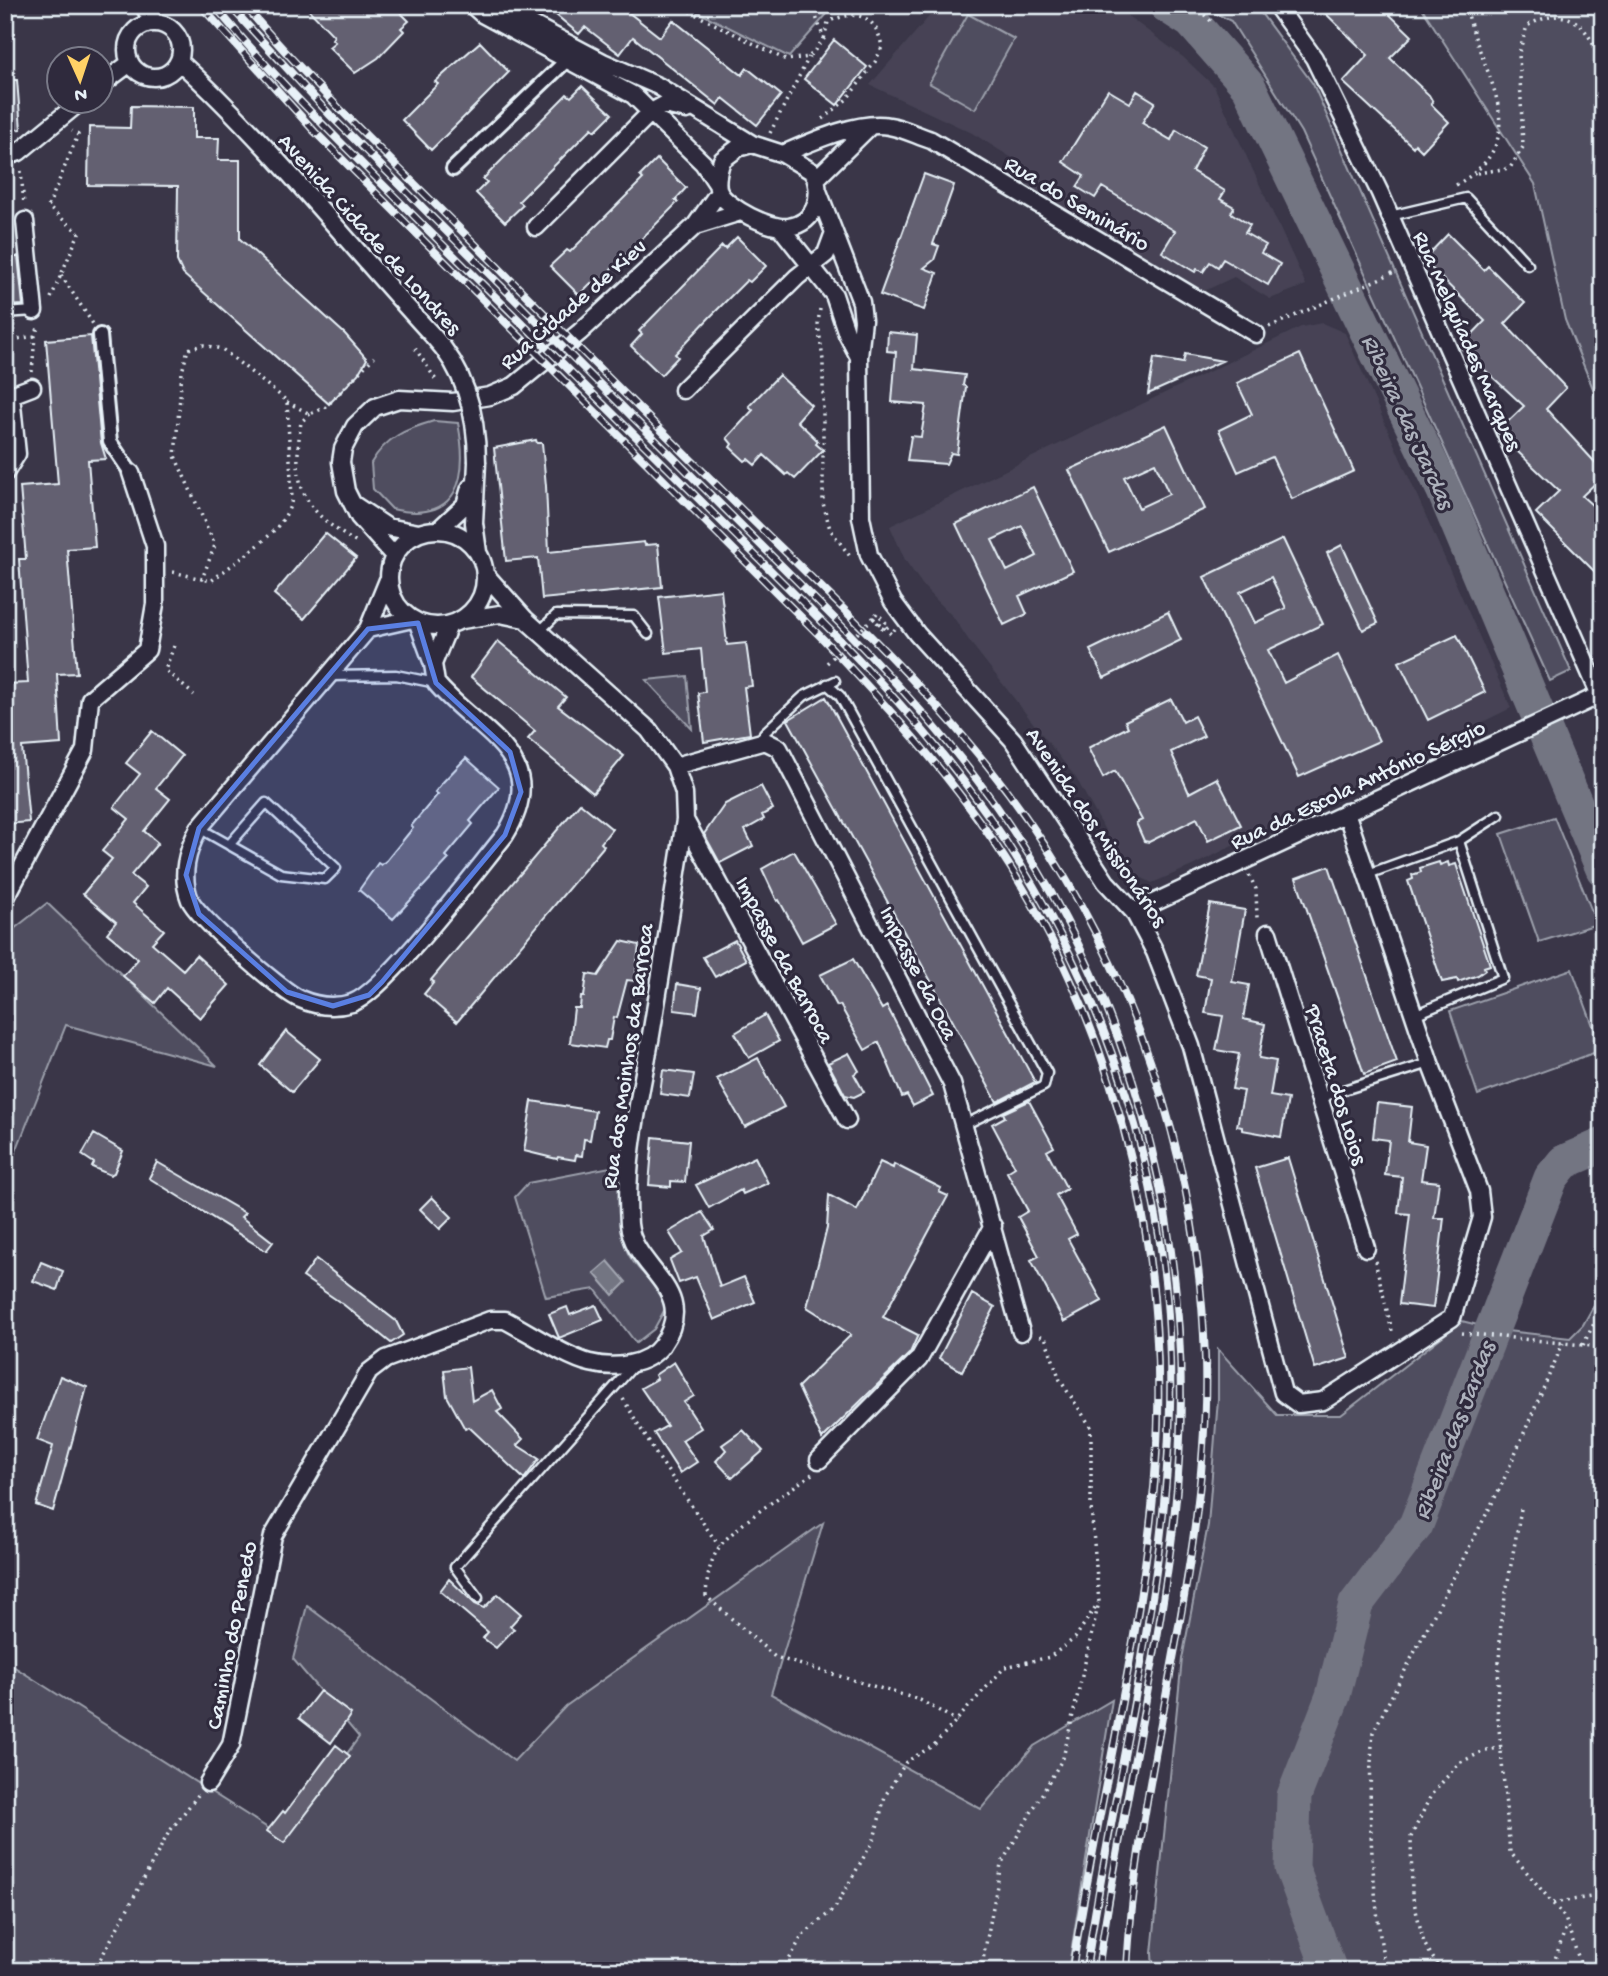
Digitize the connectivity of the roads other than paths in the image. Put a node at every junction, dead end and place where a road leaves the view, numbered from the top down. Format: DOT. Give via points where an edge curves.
graph roads {
  1 [pos="144,5"];
  2 [pos="472,5"];
  3 [pos="495,5"];
  4 [pos="1276,5"];
  5 [pos="153,22"];
  6 [pos="568,59"];
  7 [pos="179,61"];
  8 [pos="130,63"];
  9 [pos="116,74"];
  10 [pos="651,112"];
  11 [pos="697,112"];
  12 [pos="62,116"];
  13 [pos="871,125"];
  14 [pos="757,145"];
  15 [pos="783,154"];
  16 [pos="12,155"];
  17 [pos="453,169"];
  18 [pos="817,185"];
  19 [pos="718,188"];
  20 [pos="740,212"];
  21 [pos="1390,216"];
  22 [pos="25,221"];
  23 [pos="695,226"];
  24 [pos="536,227"];
  25 [pos="780,227"];
  26 [pos="833,235"];
  27 [pos="1528,265"];
  28 [pos="814,266"];
  29 [pos="5,313"];
  30 [pos="37,318"];
  31 [pos="1256,334"];
  32 [pos="100,335"];
  33 [pos="859,357"];
  34 [pos="32,387"];
  35 [pos="683,390"];
  36 [pos="477,462"];
  37 [pos="5,473"];
  38 [pos="131,473"];
  39 [pos="354,505"];
  40 [pos="438,530"];
  41 [pos="419,533"];
  42 [pos="478,552"];
  43 [pos="394,556"];
  44 [pos="485,574"];
  45 [pos="388,580"];
  46 [pos="525,619"];
  47 [pos="415,621"];
  48 [pos="454,623"];
  49 [pos="368,629"];
  50 [pos="539,632"];
  51 [pos="648,634"];
  52 [pos="433,664"];
  53 [pos="327,677"];
  54 [pos="436,683"];
  55 [pos="1601,699"];
  56 [pos="765,741"];
  57 [pos="675,766"];
  58 [pos="1346,812"];
  59 [pos="1499,815"];
  60 [pos="685,820"];
  61 [pos="199,828"];
  62 [pos="1459,841"];
  63 [pos="229,845"];
  64 [pos="1368,874"];
  65 [pos="5,900"];
  66 [pos="1134,912"];
  67 [pos="1268,933"];
  68 [pos="1414,1015"];
  69 [pos="1430,1063"];
  70 [pos="1318,1098"];
  71 [pos="847,1120"];
  72 [pos="964,1125"];
  73 [pos="993,1226"];
  74 [pos="1366,1248"];
  75 [pos="1021,1332"];
  76 [pos="634,1365"];
  77 [pos="819,1460"];
  78 [pos="478,1598"];
  79 [pos="208,1783"];
  1 -- 5 [label="street"];
  2 -- 6 [label="street"];
  3 -- 11 [label="street" via="658,86"];
  4 -- 21 [label="street, Rua Melquíades Marques" via="1314,58"];
  5 -- 7 [label="street" via="177,34 182,52"];
  5 -- 8 [label="street" via="135,30 130,38"];
  6 -- 10 [label="street" via="633,95"];
  6 -- 17 [label="street"];
  7 -- 8 [label="street" via="172,71 158,77 140,73"];
  7 -- 36 [label="street, Avenida Cidade de Londres, bridge" via="224,102 445,349 460,374 477,426"];
  8 -- 9 [label="street"];
  10 -- 11 [label="street" via="664,105"];
  10 -- 19 [label="street" via="703,163"];
  10 -- 24 [label="street"];
  11 -- 14 [label="street"];
  12 -- 16 [label="street"];
  13 -- 15 [label="street, Rua do Seminário"];
  13 -- 18 [label="street"];
  13 -- 31 [label="street, Rua do Seminário" via="889,125 931,140"];
  14 -- 15 [label="street"];
  14 -- 19 [label="street" via="738,148 722,160"];
  15 -- 18 [label="street" via="805,165"];
  18 -- 25 [label="street" via="815,210 808,218"];
  18 -- 26 [label="street, Avenida dos Missionários"];
  19 -- 20 [label="street"];
  19 -- 23 [label="street, Rua Cidade de Kiev"];
  20 -- 23 [label="street, Rua Cidade de Kiev"];
  20 -- 25 [label="street"];
  21 -- 27 [label="lane" via="1466,198"];
  21 -- 55 [label="street, Rua Melquíades Marques"];
  22 -- 30 [label="street"];
  23 -- 39 [label="street, Rua Cidade de Kiev" via="514,386 490,396 453,402 399,400 375,407 355,426 344,449 342,477"];
  25 -- 28 [label="street, Avenida dos Missionários"];
  26 -- 28 [label="street" via="826,254"];
  26 -- 33 [label="street, Avenida dos Missionários" via="861,302"];
  28 -- 33 [label="street, Avenida dos Missionários" via="834,295"];
  28 -- 35 [label="street" via="797,277"];
  29 -- 30 [label="lane"];
  32 -- 38 [label="street" via="110,442"];
  33 -- 66 [label="street, Avenida dos Missionários" via="861,517 869,555 893,602 938,661 1013,740 1106,882"];
  34 -- 37 [label="street" via="11,395 17,454"];
  36 -- 40 [label="street, Avenida Cidade de Londres" via="465,505"];
  36 -- 42 [label="street, Avenida Cidade de Londres" via="474,523"];
  38 -- 65 [label="street" via="155,545 155,604 147,650 90,699 85,750"];
  39 -- 41 [label="street" via="387,527"];
  39 -- 43 [label="street, Rua Cidade de Kiev"];
  40 -- 41 [label="street"];
  40 -- 42 [label="street" via="458,535"];
  41 -- 43 [label="street"];
  42 -- 44 [label="street"];
  43 -- 45 [label="street"];
  44 -- 46 [label="street"];
  44 -- 48 [label="street" via="480,601"];
  45 -- 47 [label="street" via="395,603"];
  45 -- 49 [label="street"];
  46 -- 48 [label="street" via="500,614"];
  46 -- 50 [label="street"];
  47 -- 48 [label="street"];
  47 -- 49 [label="street"];
  47 -- 52 [label="street"];
  48 -- 52 [label="street"];
  49 -- 53 [label="street"];
  50 -- 51 [label="lane" via="556,615 634,616"];
  50 -- 57 [label="street" via="649,730"];
  52 -- 54 [label="street"];
  53 -- 54 [label="lane" via="396,675"];
  53 -- 61 [label="street"];
  54 -- 61 [label="street" via="510,752 519,775 519,807 506,835 369,995 333,1006 300,999 199,914 191,902 186,875 186,859"];
  55 -- 58 [label="street, Rua da Escola António Sérgio"];
  56 -- 57 [label="street"];
  56 -- 72 [label="street, Impasse da Oca" via="779,748 952,1084"];
  56 -- 72 [label="lane" via="764,733 804,696 831,682 1047,1073 1044,1086"];
  57 -- 60 [label="street, Rua dos Moinhos da Barroca" via="684,793"];
  58 -- 64 [label="street"];
  58 -- 66 [label="street, Rua da Escola António Sérgio"];
  59 -- 62 [label="lane"];
  60 -- 71 [label="street, Impasse da Barroca"];
  60 -- 76 [label="street, Rua dos Moinhos da Barroca" via="627,1174 630,1237 663,1278 674,1322 661,1347"];
  61 -- 63 [label="lane"];
  62 -- 64 [label="lane"];
  62 -- 68 [label="lane" via="1503,978"];
  63 -- 63 [label="lane" via="281,874 326,879 336,868 266,803"];
  64 -- 68 [label="street"];
  66 -- 69 [label="street, Avenida dos Missionários" via="1155,952 1191,1046 1283,1393 1298,1404 1323,1401 1452,1318 1482,1217 1479,1191"];
  67 -- 70 [label="street, Praceta dos Loios"];
  68 -- 69 [label="street"];
  69 -- 70 [label="lane"];
  70 -- 74 [label="street, Praceta dos Loios"];
  72 -- 73 [label="street, Impasse da Oca"];
  73 -- 75 [label="street, Impasse da Oca"];
  73 -- 77 [label="street" via="919,1359"];
  76 -- 78 [label="lane" via="455,1567"];
  76 -- 79 [label="street, Caminho do Penedo" via="589,1363 505,1320 490,1320 386,1359 369,1372 273,1536 231,1745"];
}
